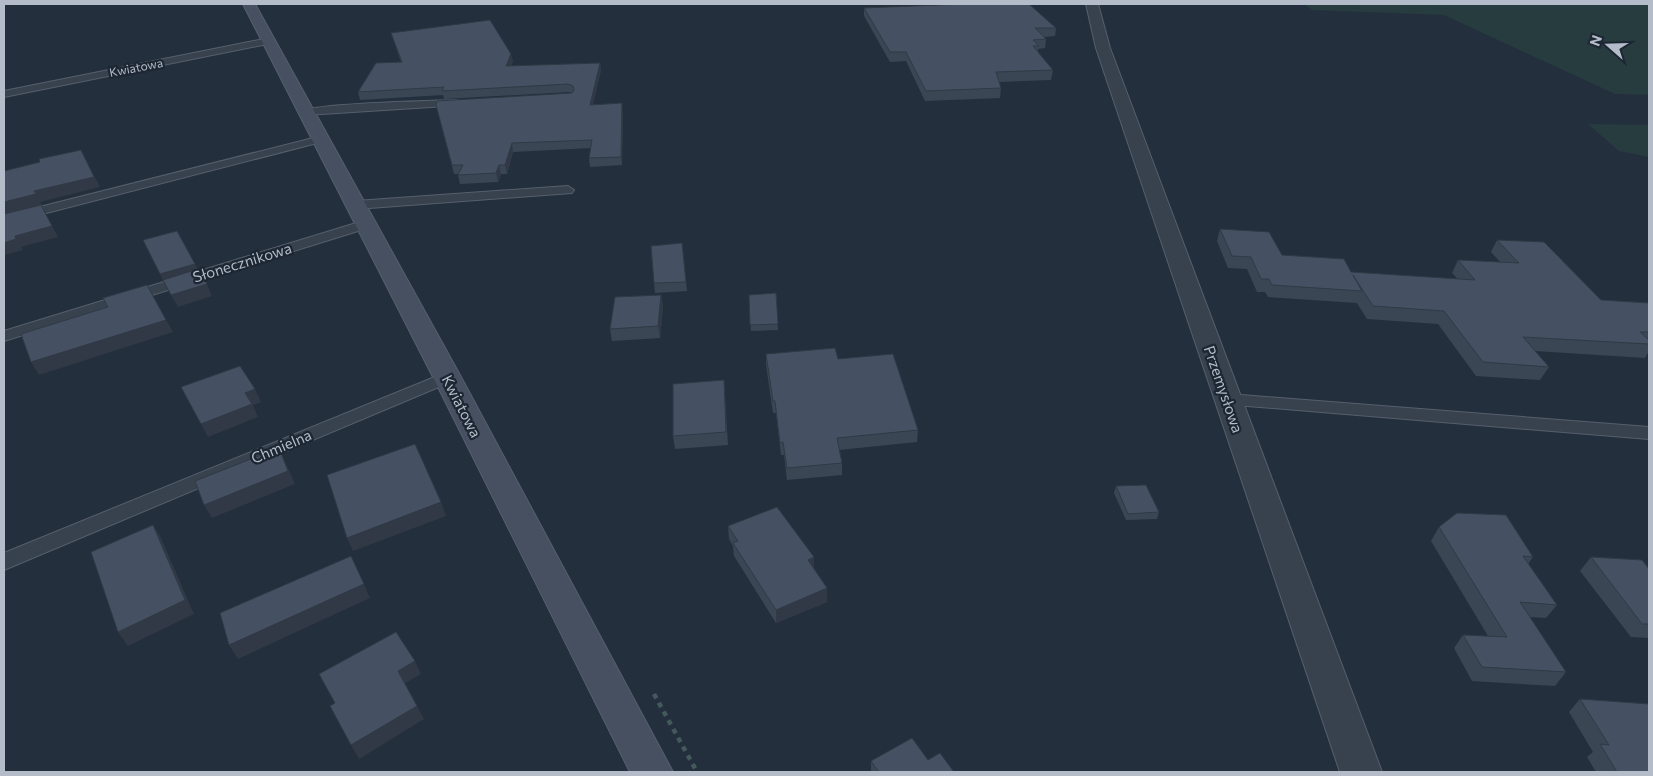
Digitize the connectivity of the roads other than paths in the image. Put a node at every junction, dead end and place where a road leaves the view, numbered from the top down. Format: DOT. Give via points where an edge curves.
graph roads {
  1 [pos="249,4"];
  2 [pos="1092,4"];
  3 [pos="269,41"];
  4 [pos="4,94"];
  5 [pos="471,102"];
  6 [pos="306,112"];
  7 [pos="321,139"];
  8 [pos="568,190"];
  9 [pos="361,214"];
  10 [pos="4,220"];
  11 [pos="4,336"];
  12 [pos="447,377"];
  13 [pos="1228,400"];
  14 [pos="1649,433"];
  15 [pos="4,562"];
  16 [pos="652,772"];
  17 [pos="1361,772"];
  1 -- 3 [label="street, Kwiatowa"];
  2 -- 13 [label="street, Przemysłowa" via="1103,48"];
  3 -- 4 [label="lane, Kwiatowa"];
  3 -- 6 [label="street, Kwiatowa"];
  5 -- 6 [label="lane"];
  6 -- 7 [label="street, Kwiatowa"];
  7 -- 9 [label="street, Kwiatowa"];
  7 -- 10 [label="lane"];
  8 -- 9 [label="lane, Słonecznikowa"];
  9 -- 11 [label="lane, Słonecznikowa"];
  9 -- 12 [label="street, Kwiatowa"];
  12 -- 15 [label="lane, Chmielna"];
  12 -- 16 [label="street, Kwiatowa"];
  13 -- 14 [label="lane"];
  13 -- 17 [label="street, Przemysłowa"];
}
